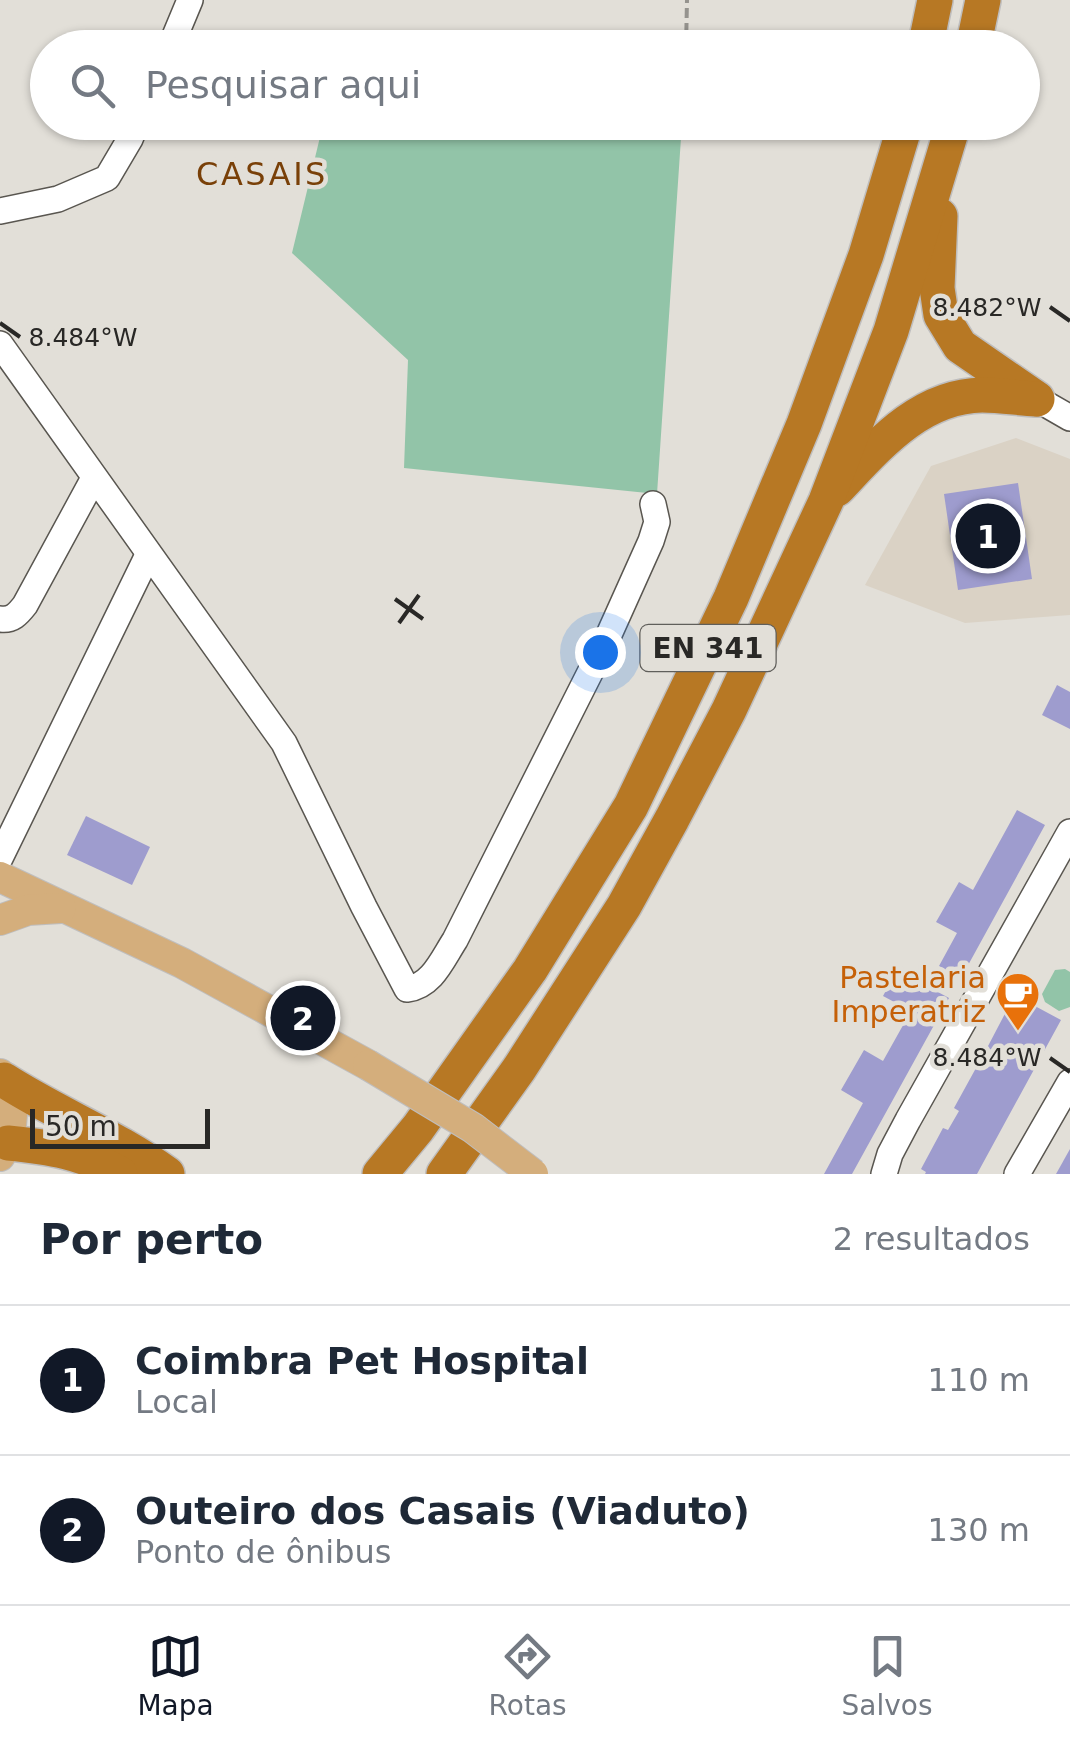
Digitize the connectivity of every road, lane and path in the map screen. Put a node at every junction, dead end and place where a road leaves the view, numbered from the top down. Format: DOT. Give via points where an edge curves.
graph roads {
  1 [pos="190,0"];
  2 [pos="687,0"];
  3 [pos="935,0"];
  4 [pos="983,0"];
  5 [pos="178,30"];
  6 [pos="686,30"];
  7 [pos="929,30"];
  8 [pos="977,30"];
  9 [pos="128,140"];
  10 [pos="901,140"];
  11 [pos="949,140"];
  12 [pos="944,161"];
  13 [pos="0,212"];
  14 [pos="0,344"];
  15 [pos="1037,399"];
  16 [pos="1070,418"];
  17 [pos="94,478"];
  18 [pos="826,501"];
  19 [pos="653,504"];
  20 [pos="148,554"];
  21 [pos="0,619"];
  22 [pos="1070,832"];
  23 [pos="0,858"];
  24 [pos="0,876"];
  25 [pos="64,908"];
  26 [pos="0,920"];
  27 [pos="2,1077"];
  28 [pos="1070,1082"];
  29 [pos="4,1150"];
  30 [pos="120,1174"];
  31 [pos="167,1174"];
  32 [pos="380,1174"];
  33 [pos="444,1174"];
  34 [pos="533,1174"];
  35 [pos="884,1174"];
  36 [pos="1017,1174"];
  1 -- 5 [label="street"];
  2 -- 6 [label="path"];
  3 -- 7 [label="highway"];
  4 -- 8 [label="highway"];
  9 -- 13 [label="street" via="107,178 58,199"];
  10 -- 32 [label="highway, EN 341" via="804,424 731,598 631,806 530,970"];
  11 -- 12 [label="highway, EN 341"];
  12 -- 15 [label="highway" via="936,288 941,314 960,346"];
  12 -- 18 [label="highway, EN 341" via="891,331"];
  14 -- 17 [label="street"];
  15 -- 16 [label="street"];
  15 -- 18 [label="highway" via="979,395 932,405 884,440"];
  17 -- 20 [label="street"];
  17 -- 21 [label="street" via="24,605"];
  18 -- 33 [label="highway, EN 341" via="728,710 624,906"];
  19 -- 20 [label="street" via="651,541 607,639 454,940 428,982 410,990 284,743"];
  20 -- 23 [label="street"];
  22 -- 35 [label="street"];
  24 -- 25 [label="main road"];
  25 -- 26 [label="main road"];
  25 -- 34 [label="main road, bridge" via="182,963 368,1065 473,1128"];
  27 -- 29 [label="main road" via="13,1122"];
  27 -- 31 [label="highway"];
  28 -- 36 [label="street"];
  29 -- 30 [label="highway" via="55,1148"];
}
